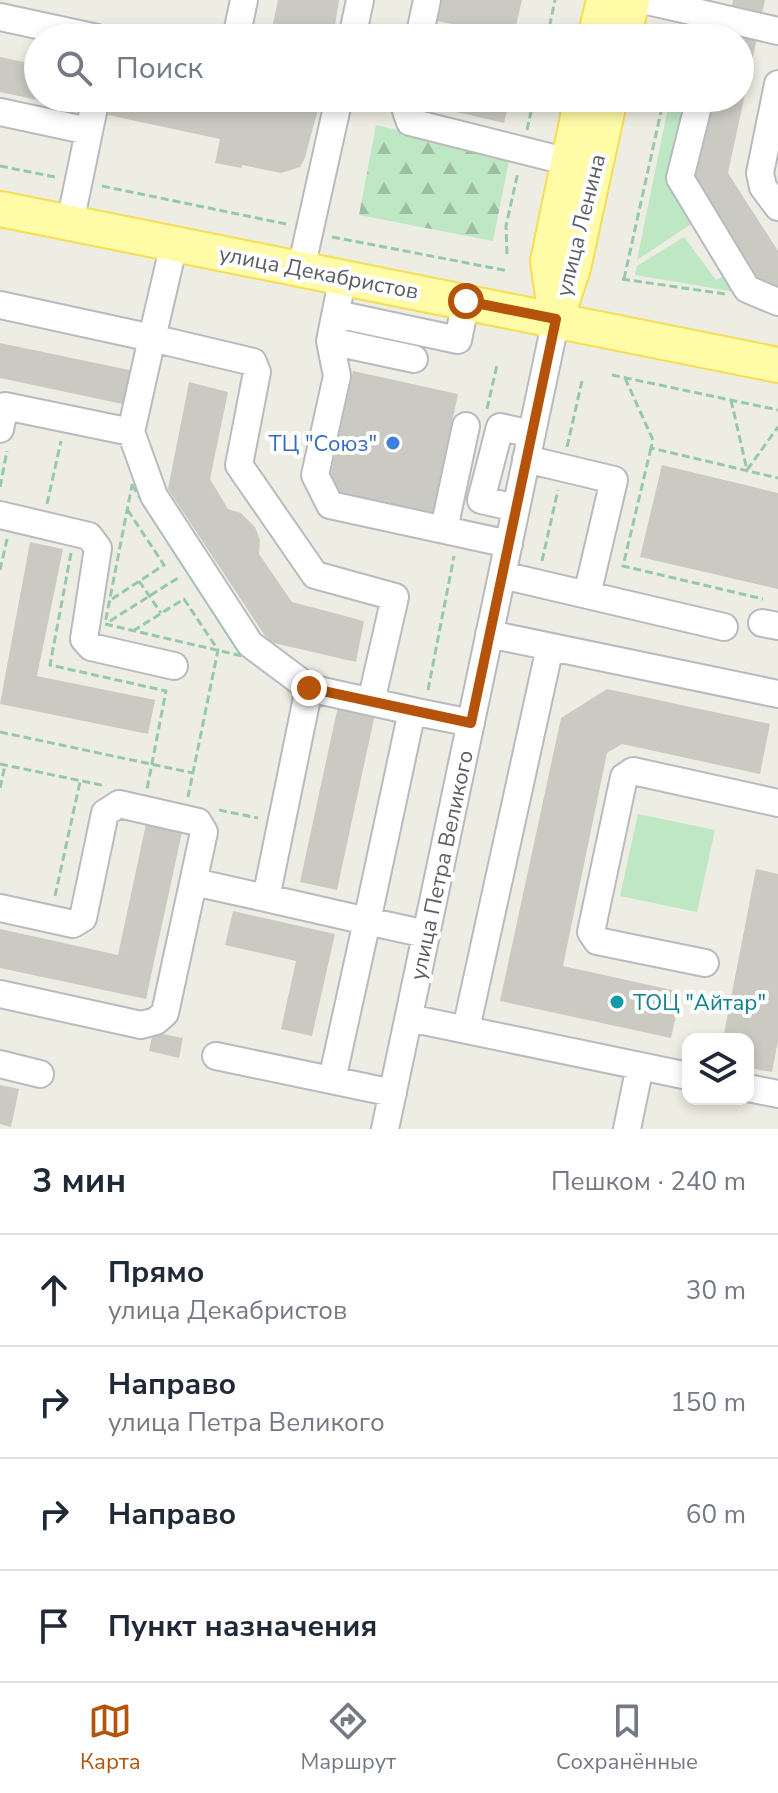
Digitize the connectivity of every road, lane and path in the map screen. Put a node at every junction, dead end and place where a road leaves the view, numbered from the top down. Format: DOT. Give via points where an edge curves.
graph roads {
  1 [pos="244,0"];
  2 [pos="360,0"];
  3 [pos="427,0"];
  4 [pos="555,0"];
  5 [pos="604,0"];
  6 [pos="632,0"];
  7 [pos="643,0"];
  8 [pos="0,17"];
  9 [pos="720,19"];
  10 [pos="32,24"];
  11 [pos="239,24"];
  12 [pos="355,24"];
  13 [pos="424,24"];
  14 [pos="550,24"];
  15 [pos="598,24"];
  16 [pos="626,24"];
  17 [pos="744,24"];
  18 [pos="754,26"];
  19 [pos="778,31"];
  20 [pos="778,84"];
  21 [pos="0,112"];
  22 [pos="336,112"];
  23 [pos="406,112"];
  24 [pos="531,112"];
  25 [pos="579,112"];
  26 [pos="607,112"];
  27 [pos="661,112"];
  28 [pos="696,112"];
  29 [pos="523,151"];
  30 [pos="569,162"];
  31 [pos="0,166"];
  32 [pos="79,182"];
  33 [pos="778,207"];
  34 [pos="0,209"];
  35 [pos="70,223"];
  36 [pos="310,233"];
  37 [pos="174,244"];
  38 [pos="507,254"];
  39 [pos="301,269"];
  40 [pos="509,271"];
  41 [pos="343,276"];
  42 [pos="736,296"];
  43 [pos="466,301"];
  44 [pos="778,302"];
  45 [pos="0,305"];
  46 [pos="336,314"];
  47 [pos="556,319"];
  48 [pos="152,338"];
  49 [pos="330,341"];
  50 [pos="414,359"];
  51 [pos="778,365"];
  52 [pos="612,375"];
  53 [pos="625,378"];
  54 [pos="582,381"];
  55 [pos="731,400"];
  56 [pos="778,410"];
  57 [pos="466,426"];
  58 [pos="778,427"];
  59 [pos="63,430"];
  60 [pos="131,432"];
  61 [pos="4,437"];
  62 [pos="529,446"];
  63 [pos="651,448"];
  64 [pos="562,468"];
  65 [pos="747,470"];
  66 [pos="778,478"];
  67 [pos="0,487"];
  68 [pos="516,508"];
  69 [pos="127,509"];
  70 [pos="45,511"];
  71 [pos="5,520"];
  72 [pos="444,529"];
  73 [pos="509,544"];
  74 [pos="0,570"];
  75 [pos="188,572"];
  76 [pos="502,575"];
  77 [pos="139,581"];
  78 [pos="537,583"];
  79 [pos="587,595"];
  80 [pos="150,596"];
  81 [pos="109,601"];
  82 [pos="161,613"];
  83 [pos="768,616"];
  84 [pos="105,624"];
  85 [pos="724,627"];
  86 [pos="133,631"];
  87 [pos="489,634"];
  88 [pos="550,647"];
  89 [pos="218,650"];
  90 [pos="242,656"];
  91 [pos="252,663"];
  92 [pos="174,666"];
  93 [pos="309,688"];
  94 [pos="778,694"];
  95 [pos="371,702"];
  96 [pos="412,711"];
  97 [pos="471,723"];
  98 [pos="0,732"];
  99 [pos="2,764"];
  100 [pos="193,773"];
  101 [pos="80,781"];
  102 [pos="107,786"];
  103 [pos="0,788"];
  104 [pos="187,803"];
  105 [pos="778,803"];
  106 [pos="213,809"];
  107 [pos="266,820"];
  108 [pos="194,882"];
  109 [pos="266,898"];
  110 [pos="0,908"];
  111 [pos="50,919"];
  112 [pos="367,921"];
  113 [pos="426,934"];
  114 [pos="705,963"];
  115 [pos="0,994"];
  116 [pos="409,1018"];
  117 [pos="466,1029"];
  118 [pos="216,1056"];
  119 [pos="0,1064"];
  120 [pos="640,1066"];
  121 [pos="40,1074"];
  122 [pos="682,1075"];
  123 [pos="332,1080"];
  124 [pos="754,1089"];
  125 [pos="393,1093"];
  126 [pos="778,1094"];
  127 [pos="385,1129"];
  128 [pos="627,1129"];
  1 -- 11 [label="street"];
  2 -- 12 [label="street"];
  3 -- 13 [label="street"];
  4 -- 14 [label="path"];
  5 -- 15 [label="main road"];
  6 -- 16 [label="main road"];
  7 -- 9 [label="street"];
  8 -- 10 [label="street"];
  9 -- 17 [label="street"];
  18 -- 19 [label="street"];
  20 -- 33 [label="street" via="760,173"];
  21 -- 32 [label="street" via="91,121"];
  22 -- 36 [label="street"];
  23 -- 29 [label="street" via="410,122"];
  24 -- 29 [label="path"];
  25 -- 30 [label="main road, улица Ленина"];
  26 -- 47 [label="main road, улица Ленина" via="573,268"];
  27 -- 42 [label="path" via="623,279"];
  28 -- 44 [label="street" via="680,178 747,289"];
  29 -- 30 [label="street"];
  29 -- 38 [label="path" via="506,226"];
  30 -- 47 [label="main road, улица Ленина" via="548,261"];
  31 -- 32 [label="path"];
  32 -- 35 [label="street"];
  32 -- 36 [label="path"];
  34 -- 35 [label="main road, улица Декабристов"];
  35 -- 37 [label="main road, улица Декабристов"];
  36 -- 39 [label="street"];
  36 -- 40 [label="path"];
  37 -- 39 [label="main road, улица Декабристов"];
  37 -- 48 [label="street"];
  39 -- 41 [label="main road, улица Декабристов"];
  41 -- 43 [label="main road, улица Декабристов"];
  41 -- 46 [label="street"];
  43 -- 46 [label="street" via="458,340"];
  43 -- 47 [label="main road, улица Декабристов"];
  45 -- 48 [label="street"];
  46 -- 49 [label="street"];
  47 -- 51 [label="main road, улица Декабристов"];
  47 -- 62 [label="street, улица Петра Великого"];
  48 -- 60 [label="street"];
  48 -- 95 [label="street" via="253,362 257,372 239,465 315,575 395,597"];
  49 -- 50 [label="street"];
  49 -- 72 [label="street" via="337,376 315,475 330,505"];
  52 -- 53 [label="path"];
  53 -- 55 [label="path"];
  53 -- 63 [label="path" via="653,440"];
  54 -- 64 [label="path"];
  55 -- 56 [label="path"];
  55 -- 65 [label="path"];
  57 -- 72 [label="street"];
  58 -- 65 [label="path"];
  59 -- 70 [label="path"];
  60 -- 61 [label="street" via="5,406"];
  60 -- 93 [label="street" via="154,496 250,644"];
  61 -- 67 [label="path"];
  62 -- 64 [label="street"];
  62 -- 68 [label="street, улица Петра Великого"];
  62 -- 68 [label="street" via="500,427 481,500"];
  63 -- 65 [label="path"];
  63 -- 83 [label="path" via="623,566"];
  64 -- 78 [label="path"];
  64 -- 79 [label="street" via="614,480"];
  65 -- 66 [label="path"];
  68 -- 73 [label="street, улица Петра Великого"];
  69 -- 75 [label="path" via="132,485"];
  69 -- 77 [label="path" via="164,565"];
  69 -- 81 [label="path"];
  71 -- 74 [label="path"];
  71 -- 92 [label="street" via="89,536 98,548 84,639 91,647"];
  72 -- 73 [label="street"];
  73 -- 76 [label="street, улица Петра Великого"];
  75 -- 80 [label="path"];
  75 -- 90 [label="path"];
  76 -- 78 [label="street"];
  76 -- 87 [label="street, улица Петра Великого"];
  77 -- 80 [label="path"];
  77 -- 81 [label="path"];
  78 -- 79 [label="street"];
  79 -- 85 [label="street"];
  80 -- 82 [label="path"];
  80 -- 84 [label="path"];
  81 -- 84 [label="path"];
  82 -- 86 [label="path"];
  82 -- 89 [label="path" via="184,599"];
  84 -- 86 [label="path"];
  86 -- 89 [label="path"];
  87 -- 88 [label="street"];
  87 -- 97 [label="street, улица Петра Великого"];
  88 -- 94 [label="street"];
  88 -- 117 [label="street"];
  89 -- 90 [label="path"];
  89 -- 100 [label="path"];
  90 -- 91 [label="path"];
  93 -- 95 [label="street"];
  93 -- 109 [label="street"];
  95 -- 96 [label="street"];
  96 -- 97 [label="street"];
  96 -- 112 [label="street"];
  97 -- 113 [label="street, улица Петра Великого"];
  98 -- 100 [label="path"];
  99 -- 101 [label="path"];
  99 -- 103 [label="path"];
  100 -- 104 [label="path"];
  101 -- 102 [label="path"];
  101 -- 111 [label="path"];
  105 -- 114 [label="street" via="633,771 624,777 591,932 597,941"];
  106 -- 107 [label="path"];
  108 -- 109 [label="street"];
  108 -- 111 [label="street" via="204,832 198,822 119,804 105,813 83,918 73,924"];
  108 -- 115 [label="street" via="165,1013 156,1021 141,1025"];
  109 -- 112 [label="street"];
  110 -- 111 [label="street"];
  112 -- 113 [label="street"];
  112 -- 123 [label="street"];
  113 -- 116 [label="street, улица Петра Великого"];
  116 -- 117 [label="street"];
  116 -- 125 [label="street, улица Петра Великого"];
  117 -- 120 [label="street"];
  118 -- 123 [label="street"];
  119 -- 121 [label="street"];
  120 -- 122 [label="street"];
  120 -- 128 [label="street"];
  123 -- 125 [label="street"];
  124 -- 126 [label="street"];
  125 -- 127 [label="street, улица Петра Великого"];
}
